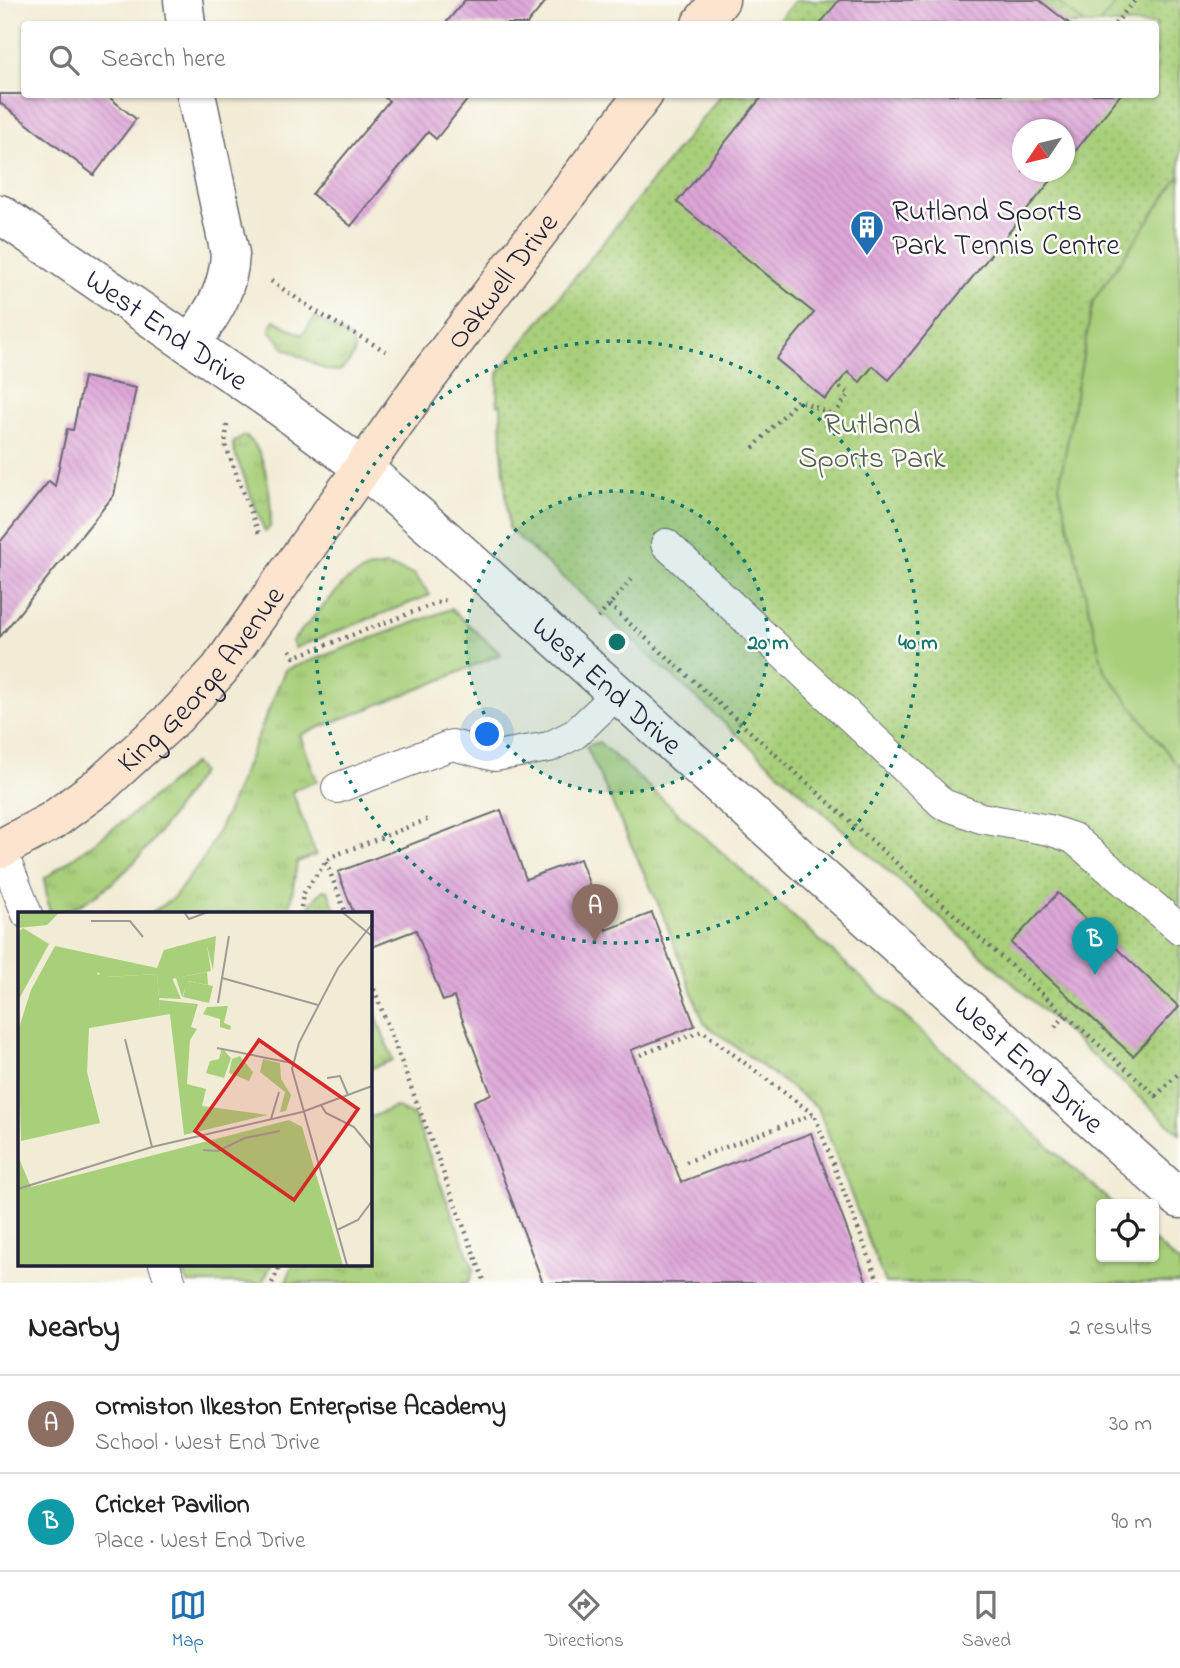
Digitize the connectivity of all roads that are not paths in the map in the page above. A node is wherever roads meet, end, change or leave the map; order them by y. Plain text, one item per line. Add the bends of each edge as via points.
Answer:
1 (183, 0) edge
2 (720, 0) edge
3 (186, 21) edge
4 (703, 21) edge
5 (197, 98) edge
6 (641, 98) edge
7 (0, 214) edge
8 (191, 344) junction
9 (363, 468) junction
10 (666, 544) dead end
11 (617, 694) junction
12 (337, 788) dead end
13 (1, 849) edge
14 (26, 912) edge
15 (1180, 929) edge
16 (1180, 1199) edge
17 (165, 1266) edge
18 (171, 1283) edge

1 - 3 street
2 - 4 main road
5 - 8 street via 230,254 224,290
6 - 9 main road, Oakwell Drive
7 - 8 street, West End Drive
8 - 9 street, West End Drive
9 - 11 street, West End Drive
9 - 13 main road, King George Avenue via 219,670 175,717 102,784 52,821
10 - 15 lane via 943,804 981,818 1073,838
11 - 12 lane via 575,734 549,747 495,756 452,745
11 - 16 street, West End Drive
13 - 14 lane
17 - 18 lane

